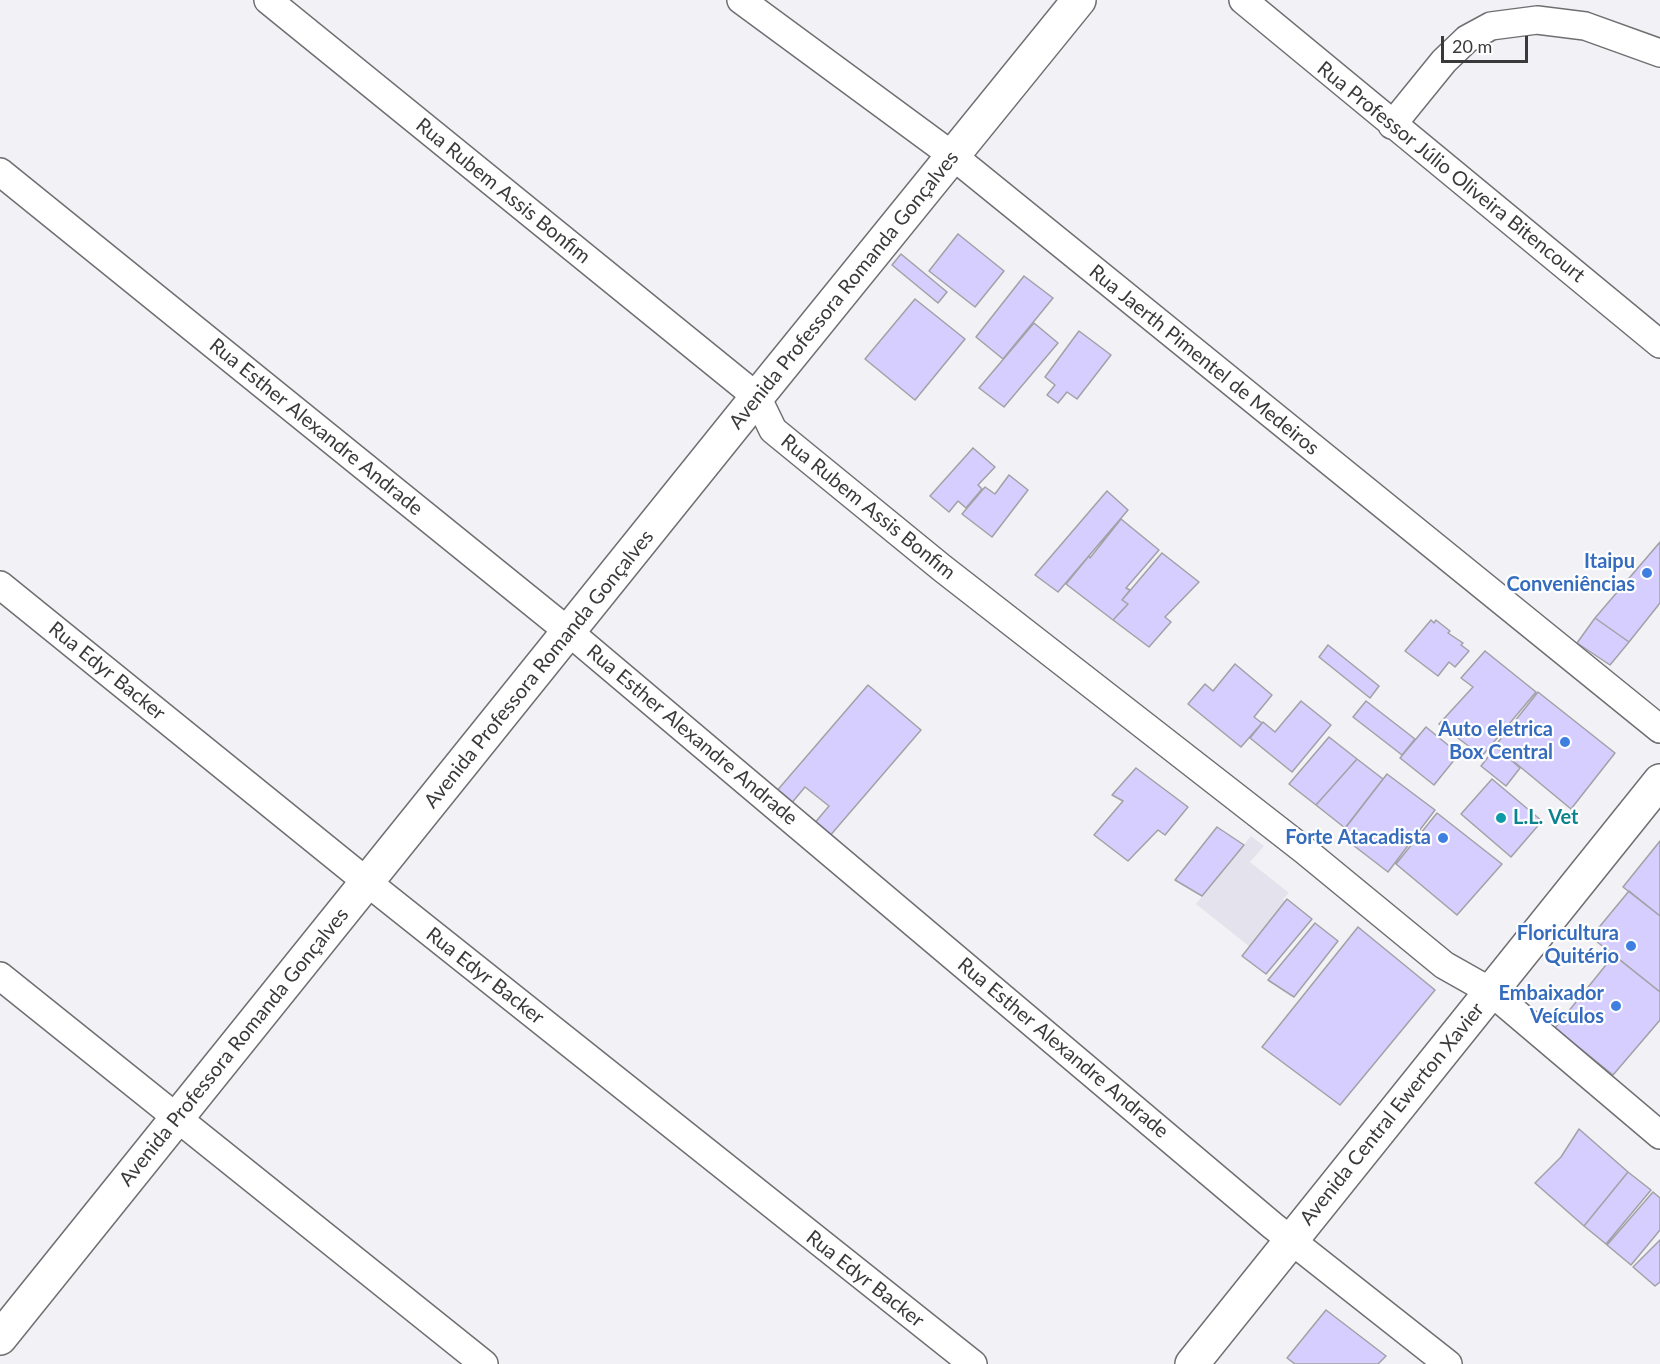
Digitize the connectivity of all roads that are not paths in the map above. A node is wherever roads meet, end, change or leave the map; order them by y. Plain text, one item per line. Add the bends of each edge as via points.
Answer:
1 (268, 0) edge
2 (741, 0) edge
3 (1079, 0) edge
4 (1243, 0) edge
5 (1660, 53) edge
6 (1392, 124) junction
7 (953, 156) junction
8 (0, 172) edge
9 (1660, 344) edge
10 (757, 396) junction
11 (0, 585) edge
12 (569, 632) junction
13 (1660, 729) edge
14 (1660, 781) edge
15 (367, 882) junction
16 (0, 976) edge
17 (1490, 991) junction
18 (177, 1119) junction
19 (1660, 1135) edge
20 (1292, 1239) junction
21 (0, 1338) edge
22 (484, 1364) edge
23 (973, 1364) edge
24 (1192, 1364) edge
25 (1448, 1364) edge

1 - 10 street, Rua Rubem Assis Bonfim
2 - 7 street, Rua Jaerth Pimentel de Medeiros
3 - 7 street, Avenida Professora Romanda Gonçalves
4 - 6 street, Rua Professor Júlio Oliveira Bitencourt
5 - 6 street via 1584,26 1537,20 1491,26 1467,39 1444,61
6 - 9 street, Rua Professor Júlio Oliveira Bitencourt
7 - 10 street, Avenida Professora Romanda Gonçalves
7 - 13 street, Rua Jaerth Pimentel de Medeiros
8 - 12 street, Rua Esther Alexandre Andrade
10 - 12 street, Avenida Professora Romanda Gonçalves
10 - 17 street, Rua Rubem Assis Bonfim via 774,430 942,568 1304,850 1444,965
11 - 15 street, Rua Edyr Backer
12 - 15 street, Avenida Professora Romanda Gonçalves
12 - 20 street, Rua Esther Alexandre Andrade
14 - 17 street, Avenida Central Ewerton Xavier
15 - 18 street, Avenida Professora Romanda Gonçalves
15 - 23 street, Rua Edyr Backer
16 - 18 street
17 - 19 street, Rua Rubem Assis Bonfim
17 - 20 street, Avenida Central Ewerton Xavier
18 - 21 street, Avenida Professora Romanda Gonçalves
18 - 22 street
20 - 24 street, Avenida Central Ewerton Xavier
20 - 25 street, Rua Esther Alexandre Andrade

